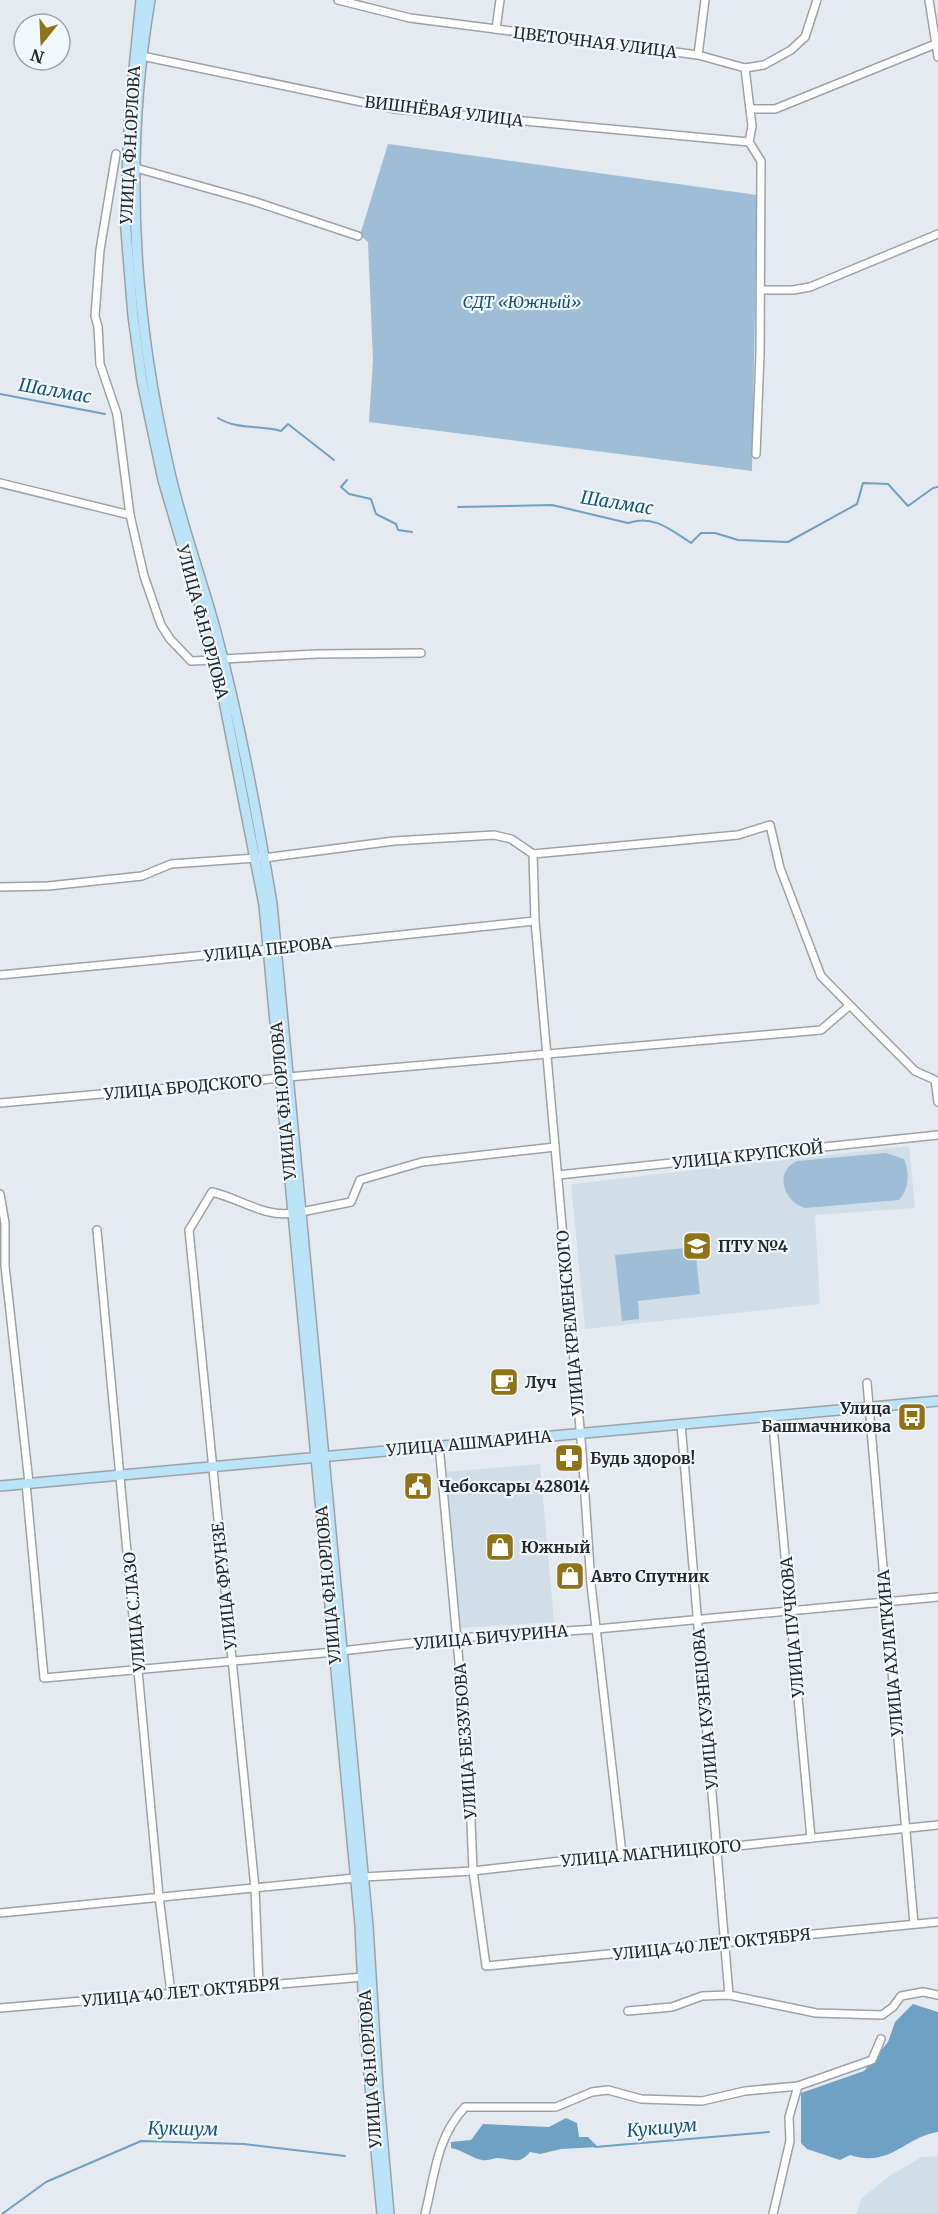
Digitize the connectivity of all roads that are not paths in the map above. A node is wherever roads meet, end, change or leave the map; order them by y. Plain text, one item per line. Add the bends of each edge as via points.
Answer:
1 (141, 0) edge
2 (150, 0) edge
3 (338, 0) edge
4 (500, 0) edge
5 (705, 0) edge
6 (817, 0) edge
7 (929, 0) edge
8 (496, 29) junction
9 (936, 44) edge
10 (698, 55) junction
11 (142, 56) junction
12 (938, 57) edge
13 (745, 68) junction
14 (751, 109) junction
15 (749, 142) junction
16 (116, 154) dead end
17 (132, 155) junction
18 (131, 168) junction
19 (938, 234) edge
20 (358, 236) dead end
21 (761, 290) junction
22 (756, 454) dead end
23 (0, 483) edge
24 (130, 515) junction
25 (421, 653) dead end
26 (220, 659) junction
27 (533, 855) junction
28 (261, 858) junction
29 (0, 887) edge
30 (535, 921) junction
31 (274, 948) junction
32 (0, 975) edge
33 (849, 1006) junction
34 (546, 1053) junction
35 (284, 1078) junction
36 (938, 1102) edge
37 (0, 1103) edge
38 (938, 1135) edge
39 (555, 1147) junction
40 (558, 1175) junction
41 (0, 1194) edge
42 (1, 1213) edge
43 (297, 1213) junction
44 (97, 1230) dead end
45 (867, 1383) dead end
46 (938, 1401) edge
47 (868, 1407) junction
48 (772, 1415) junction
49 (681, 1424) junction
50 (580, 1433) junction
51 (439, 1445) junction
52 (320, 1456) junction
53 (211, 1466) junction
54 (121, 1474) junction
55 (28, 1483) junction
56 (0, 1486) edge
57 (938, 1596) edge
58 (885, 1600) junction
59 (790, 1610) junction
60 (698, 1618) junction
61 (597, 1629) junction
62 (457, 1638) junction
63 (338, 1652) junction
64 (233, 1662) junction
65 (140, 1669) junction
66 (938, 1825) edge
67 (906, 1828) junction
68 (811, 1838) junction
69 (717, 1848) junction
70 (622, 1854) junction
71 (473, 1871) junction
72 (359, 1877) junction
73 (255, 1888) junction
74 (159, 1896) junction
75 (0, 1913) edge
76 (938, 1922) edge
77 (914, 1924) junction
78 (725, 1943) junction
79 (486, 1966) joint
80 (363, 1977) junction
81 (259, 1986) junction
82 (171, 1993) junction
83 (729, 1995) junction
84 (938, 1995) edge
85 (0, 2008) edge
86 (628, 2011) dead end
87 (881, 2039) dead end
88 (798, 2086) junction
89 (382, 2214) edge
90 (389, 2214) edge
91 (425, 2214) edge
92 (773, 2214) edge

1 - 17 street, УЛИЦА Ф.Н.ОРЛОВА
2 - 11 street, УЛИЦА Ф.Н.ОРЛОВА
3 - 8 street, ЦВЕТОЧНАЯ УЛИЦА via 410,18
4 - 8 street
5 - 10 street
6 - 13 street via 805,38 764,65
7 - 9 street
8 - 10 street, ЦВЕТОЧНАЯ УЛИЦА
9 - 12 street
9 - 14 street via 775,109
10 - 13 street, ЦВЕТОЧНАЯ УЛИЦА
11 - 15 street, ВИШНЁВАЯ УЛИЦА via 395,109
11 - 17 street, УЛИЦА Ф.Н.ОРЛОВА
13 - 14 street
14 - 15 street
15 - 21 street via 761,161
16 - 24 street via 100,250 95,316 103,378 117,414
17 - 18 street, УЛИЦА Ф.Н.ОРЛОВА
18 - 20 street via 253,201
18 - 26 street, УЛИЦА Ф.Н.ОРЛОВА via 136,264 151,375 168,464
19 - 21 street via 810,287
21 - 22 street
23 - 24 street
24 - 26 street via 144,576 161,625 191,661
25 - 26 street
26 - 28 street, УЛИЦА Ф.Н.ОРЛОВА
27 - 28 street via 511,839 494,835 394,841
27 - 30 street, УЛИЦА КРЕМЕНСКОГО
27 - 33 street via 738,835 770,825 780,868 817,968 825,983
28 - 29 street via 171,864 142,876
28 - 31 street, УЛИЦА Ф.Н.ОРЛОВА
30 - 31 street, УЛИЦА ПЕРОВА
30 - 34 street, УЛИЦА КРЕМЕНСКОГО
31 - 32 street, УЛИЦА ПЕРОВА
31 - 35 street, УЛИЦА Ф.Н.ОРЛОВА
33 - 34 street, УЛИЦА БРОДСКОГО via 821,1030
33 - 36 street via 915,1071 936,1080
34 - 35 street, УЛИЦА БРОДСКОГО
34 - 39 street, УЛИЦА КРЕМЕНСКОГО
35 - 37 street, УЛИЦА БРОДСКОГО
35 - 43 street, УЛИЦА Ф.Н.ОРЛОВА
38 - 40 street, УЛИЦА КРУПСКОЙ
39 - 40 street, УЛИЦА КРЕМЕНСКОГО
39 - 43 street via 422,1162 360,1180 351,1202
40 - 50 street, УЛИЦА КРЕМЕНСКОГО
41 - 42 street
42 - 55 street
43 - 52 street, УЛИЦА Ф.Н.ОРЛОВА
43 - 53 street, УЛИЦА ФРУНЗЕ via 273,1214 212,1192 189,1230
44 - 54 street, УЛИЦА С.ЛАЗО
45 - 47 street, УЛИЦА АХЛАТКИНА
46 - 47 street, УЛИЦА АШМАРИНА
47 - 48 street, УЛИЦА АШМАРИНА
47 - 58 street, УЛИЦА АХЛАТКИНА
48 - 49 street, УЛИЦА АШМАРИНА
48 - 59 street, УЛИЦА ПУЧКОВА
49 - 50 street, УЛИЦА АШМАРИНА
49 - 60 street, УЛИЦА КУЗНЕЦОВА
50 - 51 street, УЛИЦА АШМАРИНА
50 - 61 street, УЛИЦА КРЕМЕНСКОГО
51 - 52 street, УЛИЦА АШМАРИНА
51 - 62 street, УЛИЦА БЕЗЗУБОВА
52 - 53 street, УЛИЦА АШМАРИНА
52 - 63 street, УЛИЦА Ф.Н.ОРЛОВА
53 - 54 street, УЛИЦА АШМАРИНА
53 - 64 street, УЛИЦА ФРУНЗЕ
54 - 55 street, УЛИЦА АШМАРИНА
54 - 65 street, УЛИЦА С.ЛАЗО
55 - 56 street, УЛИЦА АШМАРИНА
55 - 65 street, УЛИЦА БИЧУРИНА via 44,1678
57 - 58 street, УЛИЦА БИЧУРИНА
58 - 59 street, УЛИЦА БИЧУРИНА
58 - 67 street, УЛИЦА АХЛАТКИНА
59 - 60 street, УЛИЦА БИЧУРИНА
59 - 68 street, УЛИЦА ПУЧКОВА
60 - 61 street, УЛИЦА БИЧУРИНА
60 - 69 street, УЛИЦА КУЗНЕЦОВА
61 - 62 street, УЛИЦА БИЧУРИНА
61 - 70 street, УЛИЦА КРЕМЕНСКОГО
62 - 63 street, УЛИЦА БИЧУРИНА
62 - 71 street, УЛИЦА БЕЗЗУБОВА
63 - 64 street, УЛИЦА БИЧУРИНА
63 - 72 street, УЛИЦА Ф.Н.ОРЛОВА
64 - 65 street, УЛИЦА БИЧУРИНА
64 - 73 street, УЛИЦА ФРУНЗЕ
65 - 74 street, УЛИЦА С.ЛАЗО
66 - 67 street, УЛИЦА МАГНИЦКОГО
67 - 68 street, УЛИЦА МАГНИЦКОГО
67 - 77 street, УЛИЦА АХЛАТКИНА
68 - 69 street, УЛИЦА МАГНИЦКОГО
69 - 70 street, УЛИЦА МАГНИЦКОГО
69 - 78 street, УЛИЦА КУЗНЕЦОВА
70 - 71 street, УЛИЦА МАГНИЦКОГО
71 - 72 street, УЛИЦА МАГНИЦКОГО
71 - 79 street, УЛИЦА БЕЗЗУБОВА
72 - 73 street, УЛИЦА МАГНИЦКОГО
72 - 80 street, УЛИЦА Ф.Н.ОРЛОВА
72 - 90 street, УЛИЦА Ф.Н.ОРЛОВА
73 - 74 street, УЛИЦА МАГНИЦКОГО
73 - 81 street, УЛИЦА ФРУНЗЕ
74 - 75 street, УЛИЦА МАГНИЦКОГО
74 - 82 street, УЛИЦА С.ЛАЗО
76 - 77 street, УЛИЦА 40 ЛЕТ ОКТЯБРЯ
77 - 78 street, УЛИЦА 40 ЛЕТ ОКТЯБРЯ
78 - 79 street, УЛИЦА 40 ЛЕТ ОКТЯБРЯ
78 - 83 street, УЛИЦА КУЗНЕЦОВА
80 - 81 street, УЛИЦА 40 ЛЕТ ОКТЯБРЯ
80 - 89 street, УЛИЦА Ф.Н.ОРЛОВА
81 - 82 street, УЛИЦА 40 ЛЕТ ОКТЯБРЯ
82 - 85 street, УЛИЦА 40 ЛЕТ ОКТЯБРЯ
83 - 84 street via 816,2013 882,2015 901,1996 922,1992
83 - 86 street via 702,1996 672,2007
87 - 88 street via 872,2060
88 - 91 street via 746,2091 702,2101 642,2099 608,2090 592,2092 556,2107 465,2107 452,2121 438,2150
88 - 92 street

